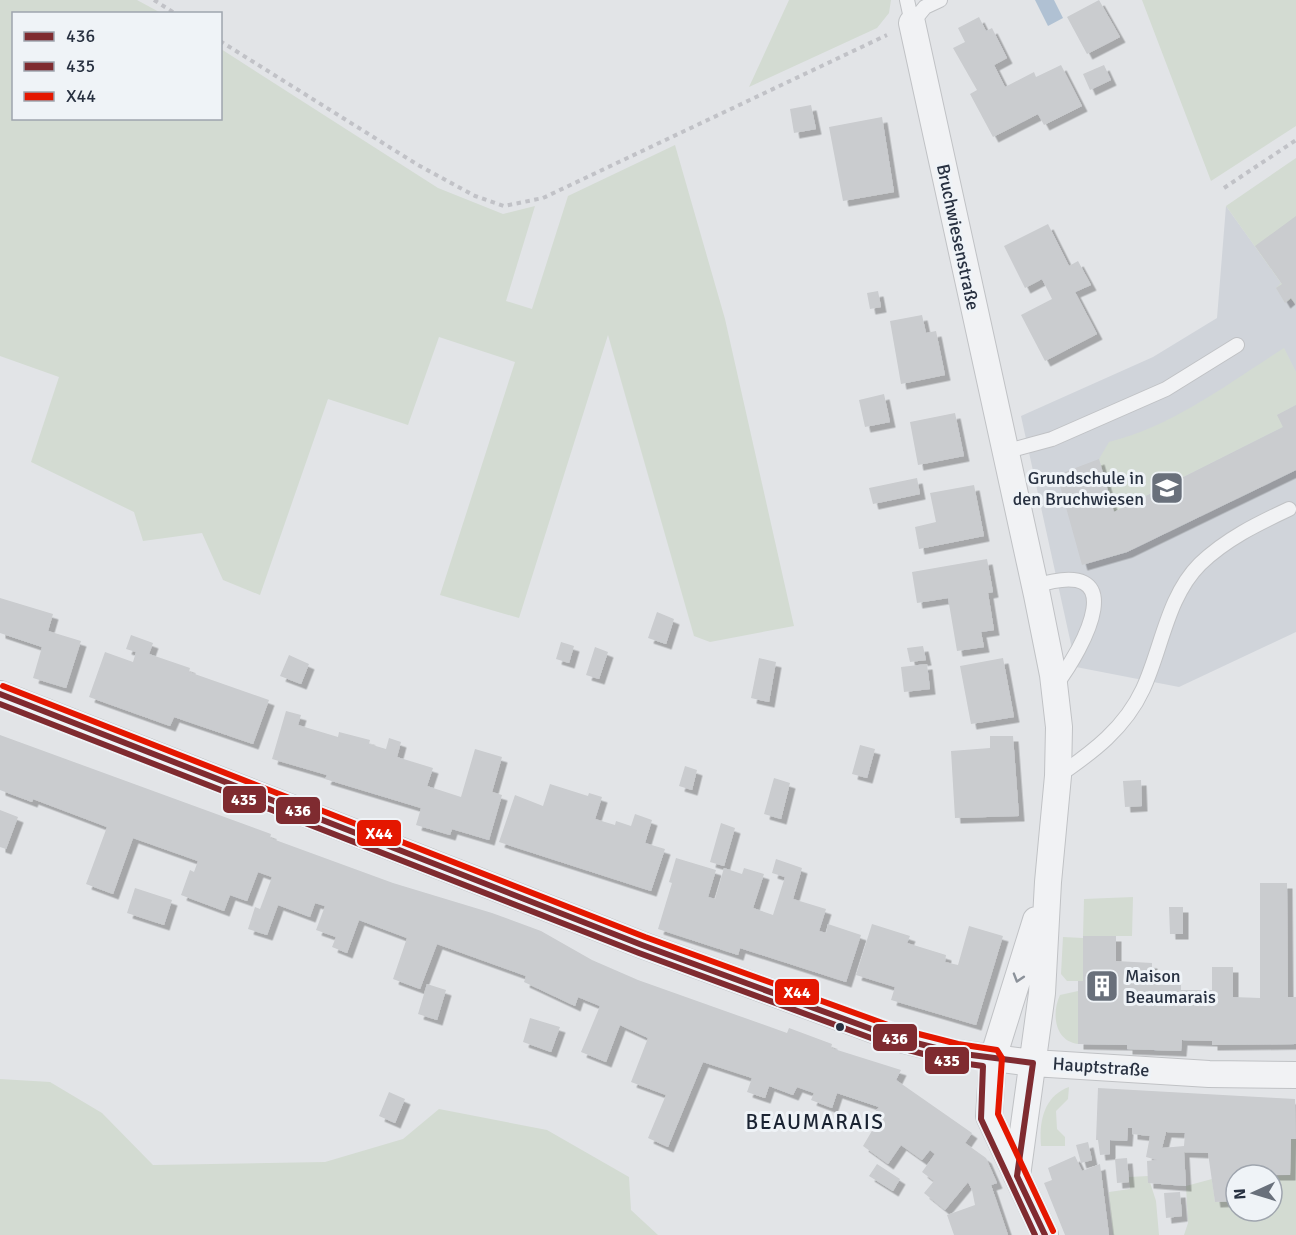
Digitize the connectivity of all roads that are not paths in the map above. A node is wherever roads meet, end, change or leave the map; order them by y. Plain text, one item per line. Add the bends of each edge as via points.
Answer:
1 (940, 0) edge
2 (910, 12) edge
3 (1237, 345) dead end
4 (1004, 452) junction
5 (1289, 509) dead end
6 (1035, 586) junction
7 (1054, 688) junction
8 (0, 694) edge
9 (1058, 776) junction
10 (1048, 882) junction
11 (993, 1058) junction
12 (1033, 1063) junction
13 (1296, 1075) edge
14 (1017, 1176) junction
15 (1045, 1235) edge

1 - 2 lane
2 - 4 street, Bruchwiesenstraße
3 - 4 lane via 1166,388 1052,439
4 - 6 street, Bruchwiesenstraße
5 - 9 lane via 1240,532 1199,565 1174,602 1143,689 1129,713 1101,746
6 - 7 street, Bruchwiesenstraße
6 - 7 lane via 1071,578 1087,584 1093,594 1091,626
7 - 9 street, Bruchwiesenstraße via 1059,727
8 - 11 street, Hauptstraße via 642,945 885,1034 956,1053
9 - 10 street, Bruchwiesenstraße
10 -> 11 street, Bruchwiesenstraße
10 - 12 street, Bruchwiesenstraße via 1042,993
11 - 12 street, Hauptstraße
11 - 14 street, Bruchwiesenstraße via 989,1116
12 - 13 street, Hauptstraße
12 - 14 street, Bruchwiesenstraße
14 - 15 street, Bruchwiesenstraße

